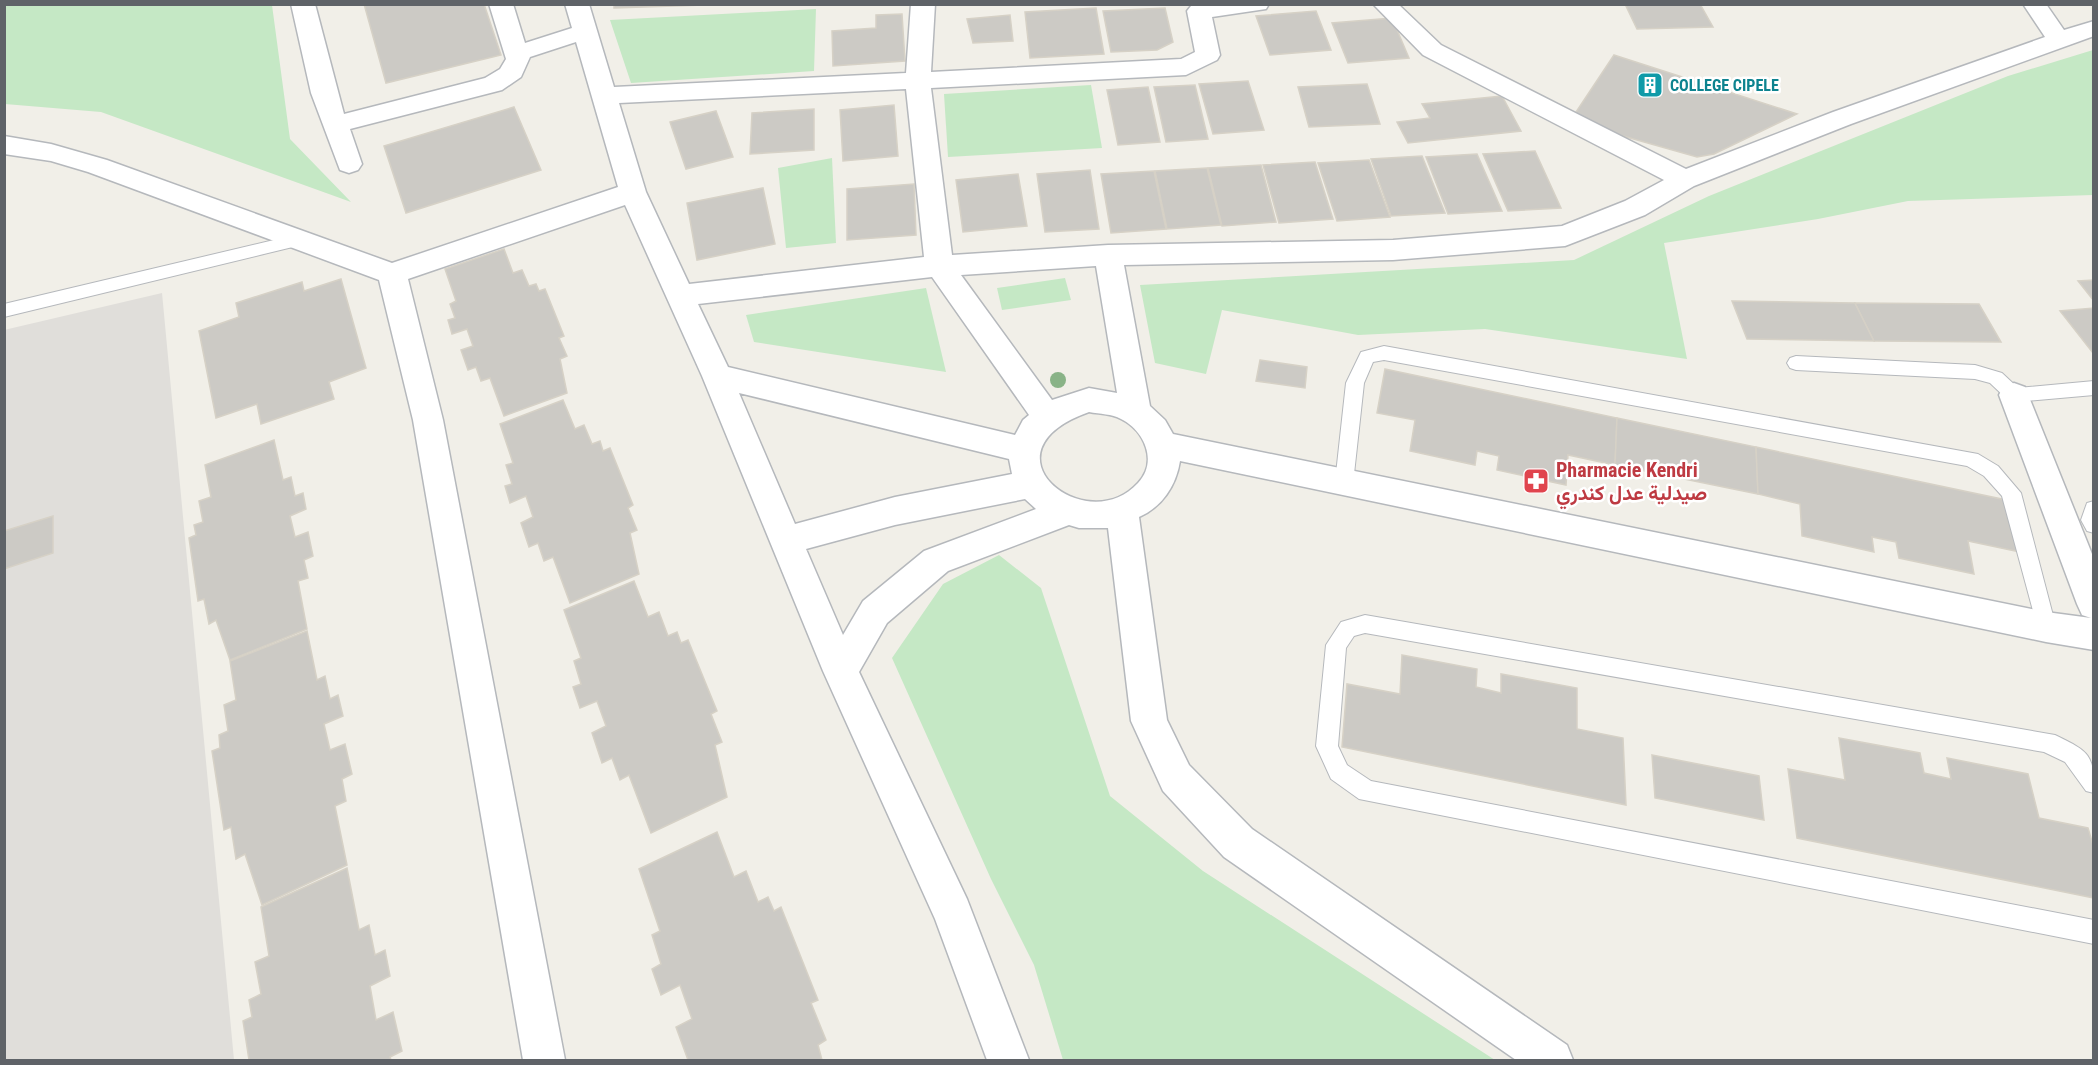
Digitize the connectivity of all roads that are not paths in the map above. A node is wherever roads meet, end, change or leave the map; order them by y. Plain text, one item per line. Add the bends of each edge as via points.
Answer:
1 (303, 4) edge
2 (501, 4) edge
3 (923, 4) edge
4 (1258, 4) edge
5 (1384, 4) edge
6 (2034, 4) edge
7 (1198, 8) edge
8 (581, 18) edge
9 (2094, 28) edge
10 (2058, 39) junction
11 (518, 53) junction
12 (918, 82) junction
13 (606, 96) junction
14 (334, 125) junction
15 (4, 145) edge
16 (349, 164) dead end
17 (1685, 180) junction
18 (633, 192) junction
19 (295, 242) junction
20 (1108, 255) junction
21 (939, 267) junction
22 (392, 274) junction
23 (682, 295) junction
24 (4, 311) edge
25 (1796, 363) dead end
26 (717, 376) junction
27 (2094, 388) edge
28 (2014, 396) junction
29 (1136, 413) junction
30 (1046, 415) junction
31 (1163, 445) junction
32 (1024, 450) junction
33 (1344, 483) junction
34 (1031, 484) junction
35 (2094, 509) edge
36 (1068, 511) junction
37 (1122, 511) junction
38 (2094, 525) edge
39 (787, 540) junction
40 (2094, 604) edge
41 (2046, 627) junction
42 (2094, 634) edge
43 (841, 670) junction
44 (2094, 783) edge
45 (2094, 932) edge
46 (544, 1060) edge
47 (1008, 1060) edge
48 (1552, 1060) edge

1 - 14 street
2 - 11 street
3 - 12 street
4 - 7 street
5 - 17 street via 1432,50
6 - 10 street
7 - 12 street via 1208,56 1186,67
8 - 11 street
8 - 13 street
9 - 10 street
10 - 17 street
11 - 14 street via 517,66 493,84
12 - 13 street
12 - 21 street
13 - 18 street
14 - 16 street
15 - 19 street via 33,147 95,165
17 - 20 street via 1635,208 1565,236 1393,250
18 - 22 street
18 - 23 street
19 - 22 street
19 - 24 lane
20 - 21 street
20 - 29 street
21 - 23 street
21 - 30 street
22 - 46 street via 428,420
23 - 26 street
25 - 28 lane via 1975,372 1996,378
26 - 32 street
26 - 39 street
27 - 28 lane
28 - 40 street
29 - 30 street via 1115,404 1089,400
29 - 31 street via 1153,427
30 - 32 street via 1031,431
31 - 33 street
31 - 37 street via 1165,464 1158,484 1144,500
32 - 34 street
33 - 41 street
33 - 41 lane via 1355,383 1367,357 1384,353 1971,459 1991,471 2012,493
34 - 36 street via 1046,500
34 - 39 street via 896,511
35 - 38 lane
36 - 37 street via 1098,515
36 - 43 street via 936,561 875,612
37 - 48 street via 1149,721 1176,778 1238,843
39 - 43 street
41 - 42 street
43 - 47 street via 952,913
44 - 45 lane via 2073,755 2047,742 1365,624 1348,628 1336,645 1327,746 1339,772 1367,791

